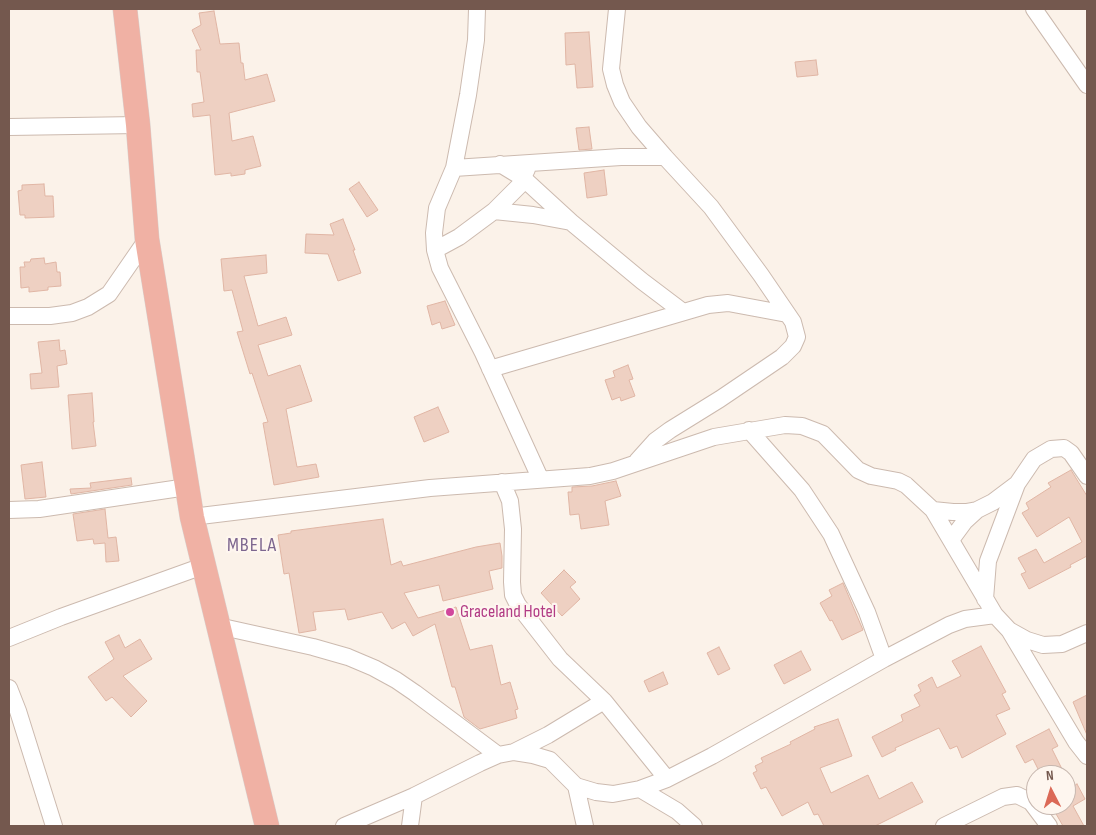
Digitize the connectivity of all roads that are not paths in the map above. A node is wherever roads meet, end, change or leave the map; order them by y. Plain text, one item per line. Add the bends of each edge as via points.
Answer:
1 (125, 9) edge
2 (477, 9) edge
3 (617, 9) edge
4 (1034, 9) edge
5 (1087, 85) edge
6 (138, 124) junction
7 (9, 127) edge
8 (665, 158) junction
9 (529, 162) junction
10 (500, 164) junction
11 (454, 168) junction
12 (523, 178) junction
13 (494, 212) junction
14 (571, 222) junction
15 (147, 239) junction
16 (435, 250) junction
17 (683, 312) junction
18 (787, 314) junction
19 (9, 316) edge
20 (490, 369) junction
21 (749, 430) junction
22 (635, 463) junction
23 (1087, 476) edge
24 (540, 478) junction
25 (502, 482) junction
26 (1017, 484) junction
27 (187, 487) junction
28 (9, 510) edge
29 (933, 510) junction
30 (977, 510) junction
31 (192, 518) junction
32 (951, 540) junction
33 (203, 566) junction
34 (984, 597) junction
35 (995, 615) junction
36 (964, 619) junction
37 (218, 626) junction
38 (1009, 630) junction
39 (1087, 633) edge
40 (9, 638) edge
41 (884, 659) junction
42 (9, 688) edge
43 (604, 701) junction
44 (14, 712) edge
45 (506, 754) junction
46 (1087, 756) edge
47 (667, 779) junction
48 (576, 786) junction
49 (640, 789) junction
50 (414, 796) junction
51 (54, 826) edge
52 (267, 826) edge
53 (344, 826) edge
54 (410, 826) edge
55 (585, 826) edge
56 (694, 826) edge
57 (944, 826) edge
58 (1048, 826) edge

1 - 6 highway
2 - 11 street via 476,40
3 - 8 street via 611,69 615,85 622,102
4 - 5 street
6 - 7 street
6 - 15 highway
8 - 9 street
8 - 18 street via 711,207
9 - 10 street
9 - 12 street
10 - 11 street
10 - 12 street
11 - 16 street via 438,208
12 - 13 street
12 - 14 street
13 - 14 street
13 - 16 street
14 - 17 street
15 - 19 street via 109,294 88,307 50,316
15 - 27 highway
16 - 20 street via 440,268
17 - 18 street via 728,303
17 - 20 street
18 - 22 street via 797,337 793,346 720,399 670,430
20 - 24 street
21 - 22 street via 714,437
21 - 29 street via 785,425 814,430 830,440 858,470 906,485
21 - 41 street via 802,490 831,534 867,612
22 - 24 street via 590,476
23 - 26 street via 1071,453 1058,448 1034,459
24 - 25 street
25 - 31 street
25 - 43 street via 510,501 512,582 518,606 560,659
26 - 30 street
26 - 34 street via 988,561
27 - 28 street via 39,509
27 - 31 highway
29 - 30 street
29 - 32 street
30 - 32 street
31 - 33 highway
32 - 34 street
33 - 37 highway
33 - 40 street via 61,616
34 - 35 street
34 - 36 street
35 - 36 street
35 - 38 street
36 - 41 street
37 - 45 street via 313,647 374,668
37 - 52 highway
38 - 39 street via 1043,645 1062,644
38 - 46 street
41 - 47 street
42 - 44 street
43 - 45 street via 548,736
43 - 47 street
44 - 51 street
45 - 48 street via 533,755 550,760
45 - 50 street
47 - 49 street
48 - 49 street via 613,794
48 - 55 street
49 - 56 street via 677,811
50 - 53 street
50 - 54 street
57 - 58 street via 1003,797 1017,795 1031,802

